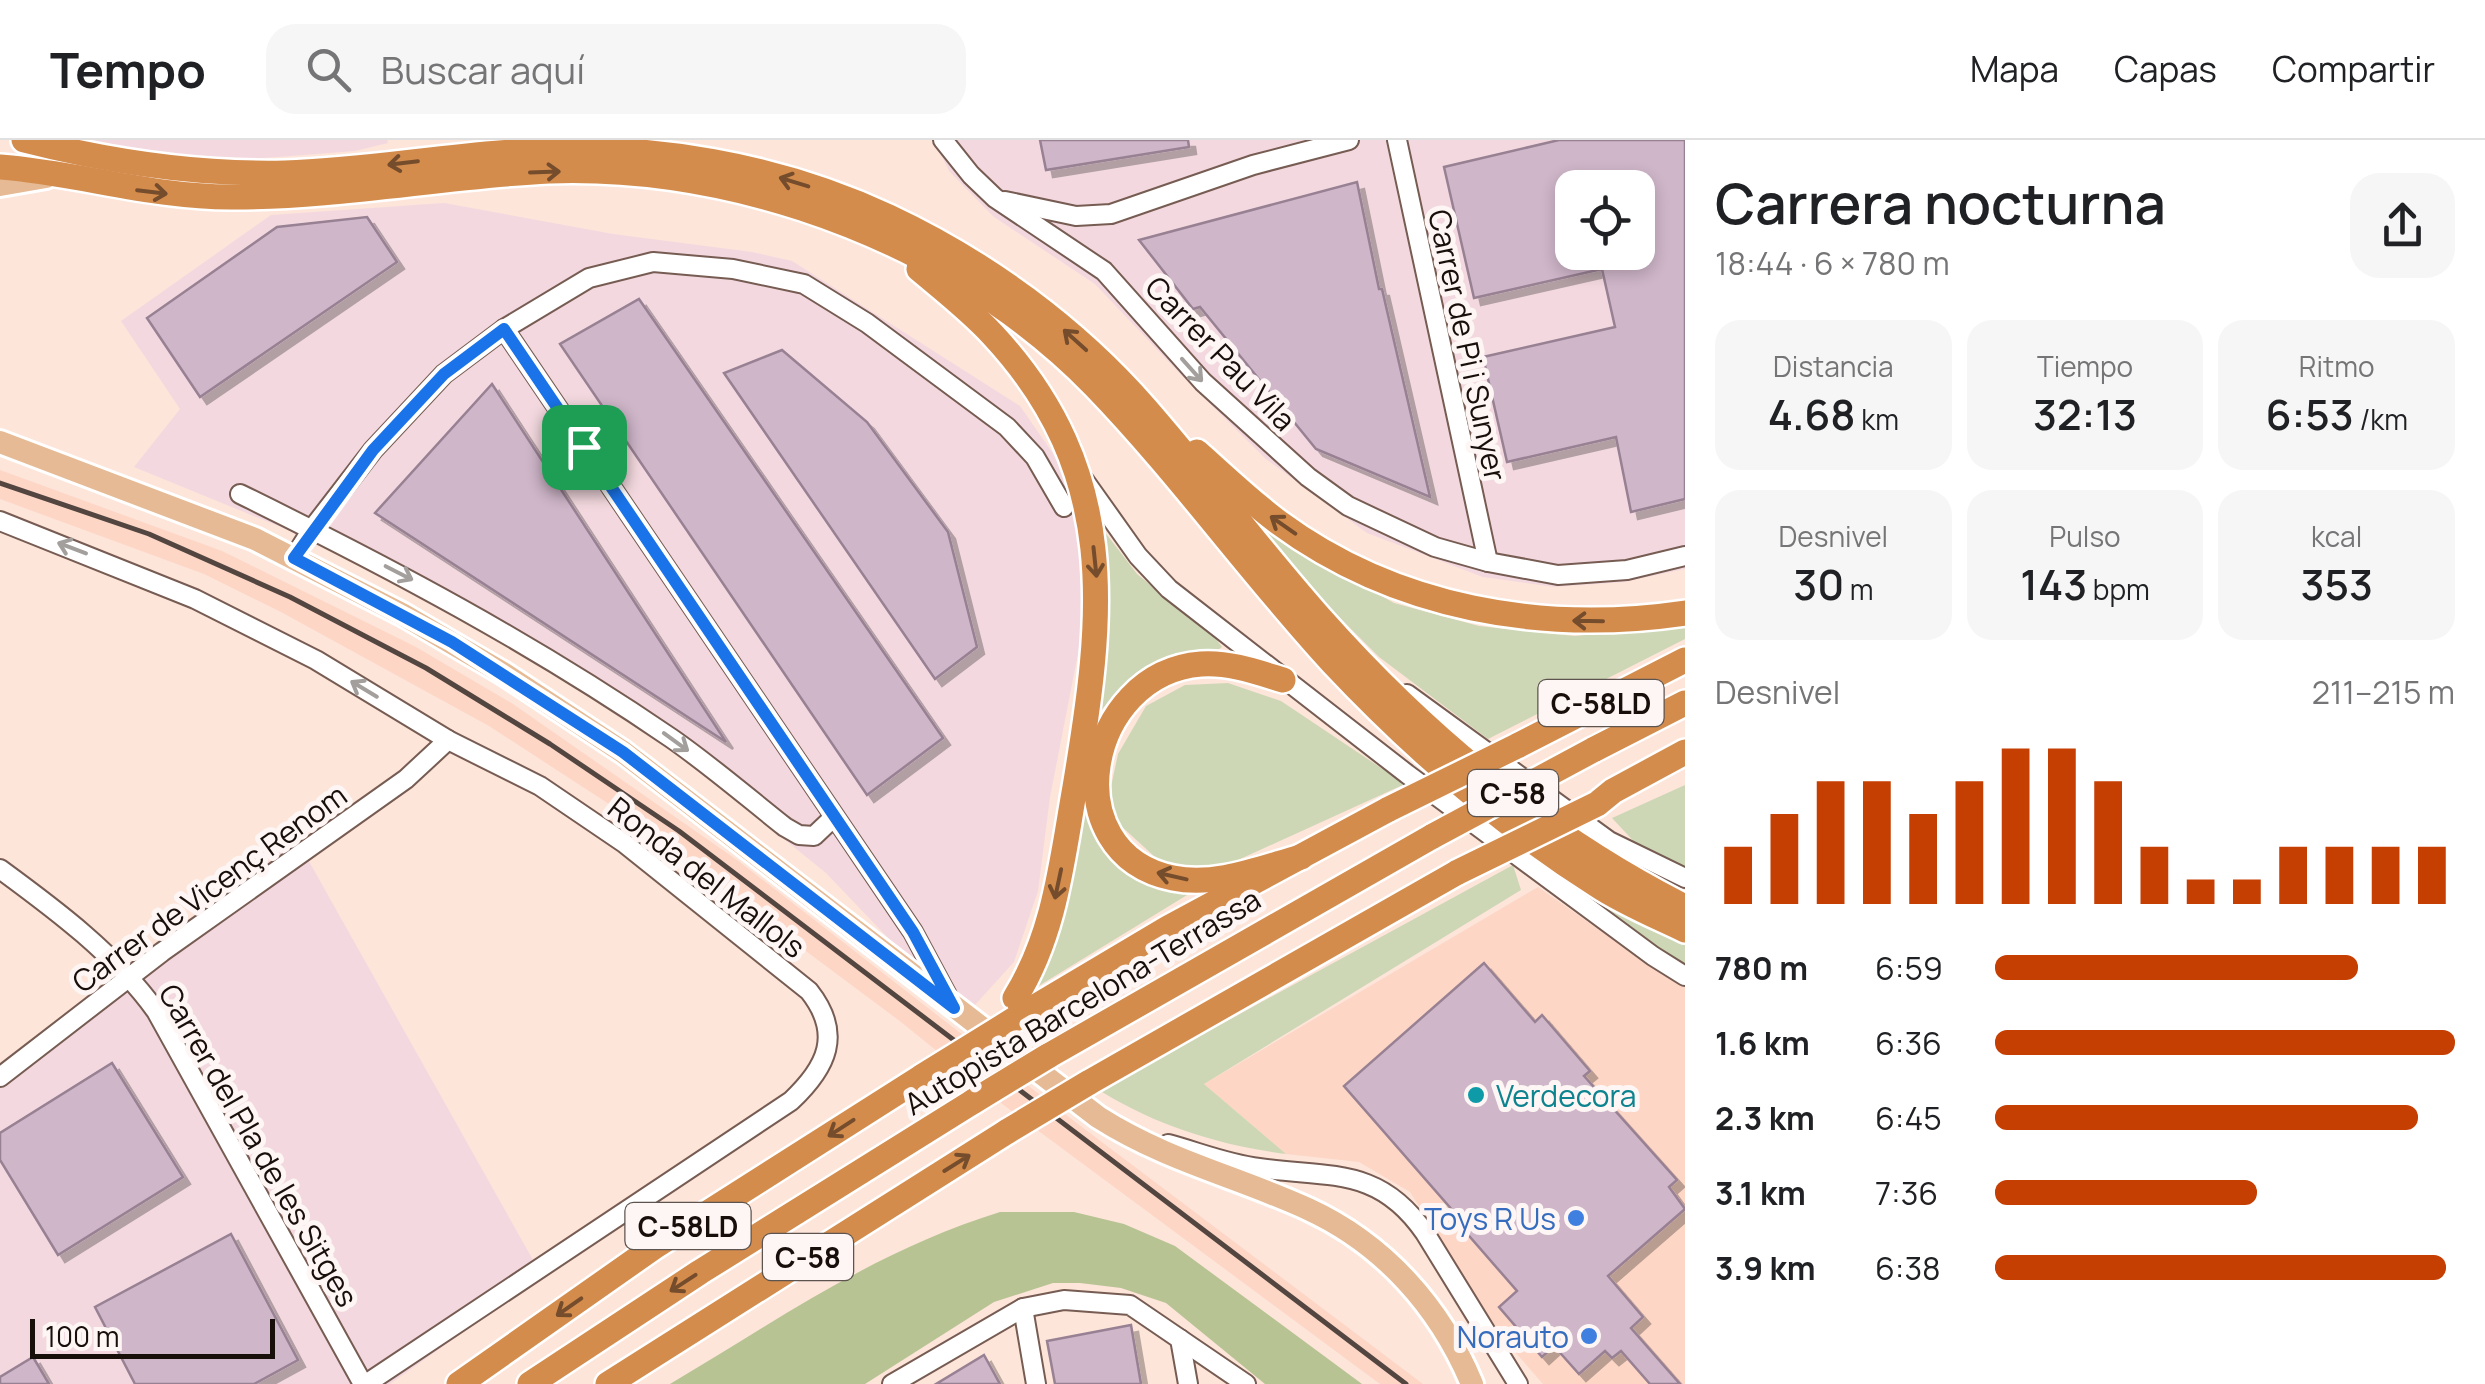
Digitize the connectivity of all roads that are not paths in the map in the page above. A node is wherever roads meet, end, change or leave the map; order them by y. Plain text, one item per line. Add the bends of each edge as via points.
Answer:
1 (24, 140) edge
2 (943, 140) edge
3 (1349, 140) edge
4 (1396, 140) edge
5 (54, 145) edge
6 (0, 167) edge
7 (56, 175) junction
8 (0, 185) edge
9 (995, 198) junction
10 (885, 240) junction
11 (504, 329) junction
12 (1145, 408) junction
13 (0, 442) edge
14 (1076, 467) junction
15 (240, 494) dead end
16 (1064, 507) dead end
17 (0, 521) edge
18 (312, 529) junction
19 (1685, 556) edge
20 (294, 558) junction
21 (1488, 562) junction
22 (1685, 614) edge
23 (1355, 656) junction
24 (1685, 660) edge
25 (1283, 680) junction
26 (1685, 703) edge
27 (448, 740) junction
28 (1685, 752) edge
29 (1685, 772) edge
30 (1612, 797) junction
31 (834, 817) junction
32 (1300, 856) junction
33 (0, 869) edge
34 (1685, 878) edge
35 (1685, 907) edge
36 (1685, 930) edge
37 (1685, 976) edge
38 (128, 979) junction
39 (954, 1008) junction
40 (1015, 1008) junction
41 (0, 1077) edge
42 (1118, 1129) junction
43 (1023, 1308) junction
44 (1180, 1340) junction
45 (364, 1384) edge
46 (459, 1384) edge
47 (530, 1384) edge
48 (608, 1384) edge
49 (892, 1384) edge
50 (1036, 1384) edge
51 (1188, 1384) edge
52 (1246, 1384) edge
53 (1472, 1384) edge
54 (1518, 1384) edge

1 - 5 highway
2 - 9 street, Carrer Pau Vila
3 - 9 street via 1111,214 1057,213
4 - 21 street, Carrer de Pi i Sunyer
12 -> 5 highway via 1050,317 958,254 855,202 756,172 653,154 554,150 250,173 157,167
6 - 7 highway
7 - 8 main road
7 -> 10 highway via 230,198 525,173 646,175 759,196
9 -> 21 street, Carrer Pau Vila via 1104,270 1203,382 1327,493 1372,520
10 - 14 highway via 1004,348 1054,418
10 - 36 highway via 1005,309 1094,386 1334,664 1436,762 1600,888
11 - 16 street via 588,278 653,262 804,284 1008,427
11 - 18 street via 444,374
11 - 31 street
22 -> 12 highway via 1609,622 1527,618 1396,586 1282,525
12 - 23 highway
13 - 20 main road
14 - 25 street via 1169,590
14 -> 40 highway via 1096,567 1092,680 1049,926
15 - 18 street
27 -> 17 street, Ronda del Mallols via 316,660 195,598
18 - 20 street
18 -> 31 street via 428,588 589,684 799,835 814,836
19 - 21 street, Carrer Pau Vila via 1593,574
20 - 39 main road via 470,652 623,752
23 - 34 street via 1609,842
23 - 35 highway via 1448,747 1517,802 1614,869
24 - 32 highway, C-58LD, bridge
32 -> 25 highway via 1217,878 1158,874 1113,838 1098,805 1104,740 1118,710 1140,688 1197,664
25 - 37 street
26 -> 47 highway, Autopista Barcelona-Terrassa / C-58, bridge via 1433,836 1048,1056
27 - 38 street, Carrer de Vicenç Renom via 406,779
27 - 45 street, Ronda del Mallols via 540,786 624,843 809,991 823,1009 828,1033 823,1063 792,1101
28 - 30 highway, C-58
29 - 30 highway
48 -> 30 highway, C-58, bridge via 1088,1083 1458,872
31 - 39 street via 913,932
32 - 40 highway, C-58LD
33 - 38 street, Carrer del Pla de les Sitges via 66,917
38 - 41 street, Carrer de Vicenç Renom
38 - 45 street, Carrer del Pla de les Sitges via 156,1011
39 - 42 main road
40 -> 46 highway, C-58LD, bridge via 985,1037 654,1248
42 - 53 main road via 1307,1208 1374,1248 1430,1308
42 - 54 street via 1232,1164 1354,1177 1378,1188 1414,1217
43 - 44 street via 1064,1300 1130,1305
43 - 49 street
43 - 50 street
44 - 51 street
44 - 52 street

